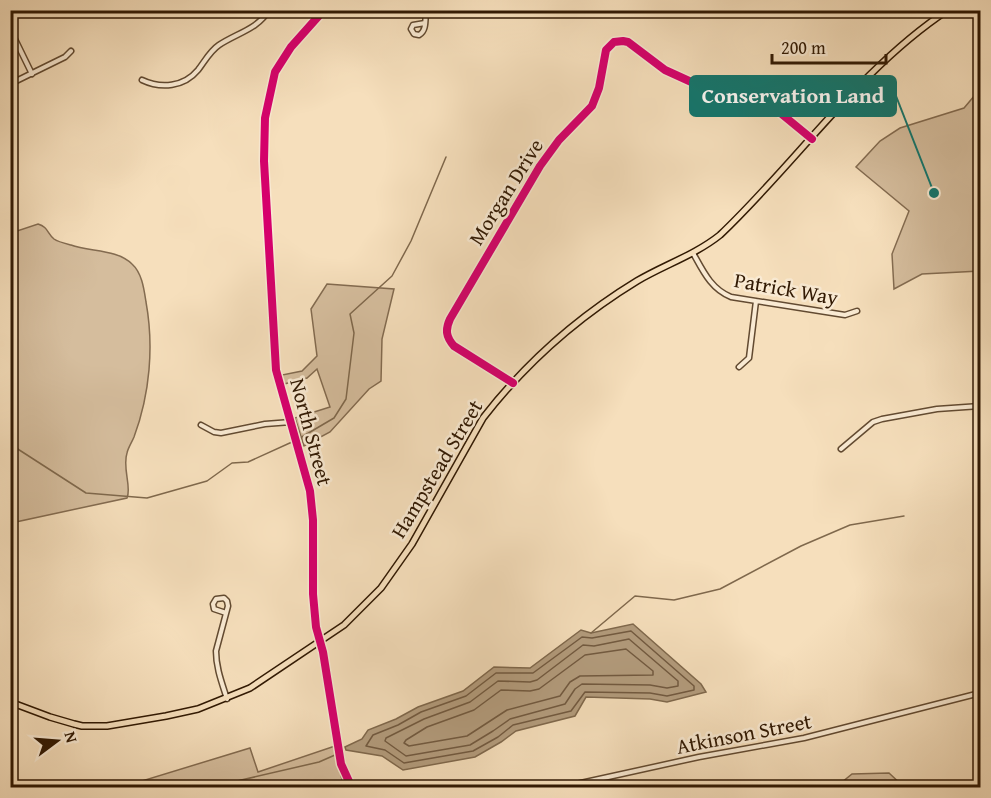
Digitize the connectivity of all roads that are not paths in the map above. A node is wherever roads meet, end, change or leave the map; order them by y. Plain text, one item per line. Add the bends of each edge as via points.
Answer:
1 (269, 10) edge
2 (324, 10) edge
3 (426, 10) edge
4 (948, 10) edge
5 (424, 23) dead end
6 (10, 28) edge
7 (71, 51) dead end
8 (32, 74) junction
9 (142, 80) dead end
10 (10, 84) edge
11 (812, 139) junction
12 (693, 253) junction
13 (756, 301) junction
14 (857, 311) dead end
15 (739, 367) dead end
16 (513, 383) junction
17 (981, 406) edge
18 (291, 422) junction
19 (201, 425) dead end
20 (841, 449) dead end
21 (226, 614) junction
22 (320, 641) junction
23 (981, 693) edge
24 (227, 699) junction
25 (10, 702) edge
26 (348, 782) junction
27 (338, 788) edge
28 (352, 788) edge
29 (558, 788) edge

1 - 9 street via 260,23 219,45 184,81 166,86
2 - 18 street, North Street via 281,60 272,80 264,118 275,358 279,387
3 - 5 street
4 - 11 main road, Hampstead Street via 893,54
6 - 8 street
7 - 8 street
8 - 10 street
11 - 12 main road, Hampstead Street via 729,226
11 - 16 street, Morgan Drive via 767,102 734,101 665,70 628,42 609,45 592,106 540,166 446,328 454,346
12 - 13 street, Patrick Way via 708,280 723,294
12 - 16 main road, Hampstead Street via 595,308
13 - 14 street, Patrick Way via 845,315
13 - 15 street via 749,358
16 - 22 main road, Hampstead Street via 483,418 412,544 381,588 348,622
17 - 20 street via 882,419
18 - 19 street via 221,433
18 - 22 street, North Street via 311,501 313,594
21 - 21 street via 214,609 216,599 226,600
21 - 24 street via 216,656
22 - 24 main road, Hampstead Street
22 - 26 street, North Street via 341,764
23 - 29 street, Atkinson Street via 804,738
24 - 25 main road, Hampstead Street via 166,716 95,726 66,722
26 - 27 street
26 - 28 street, North Street

